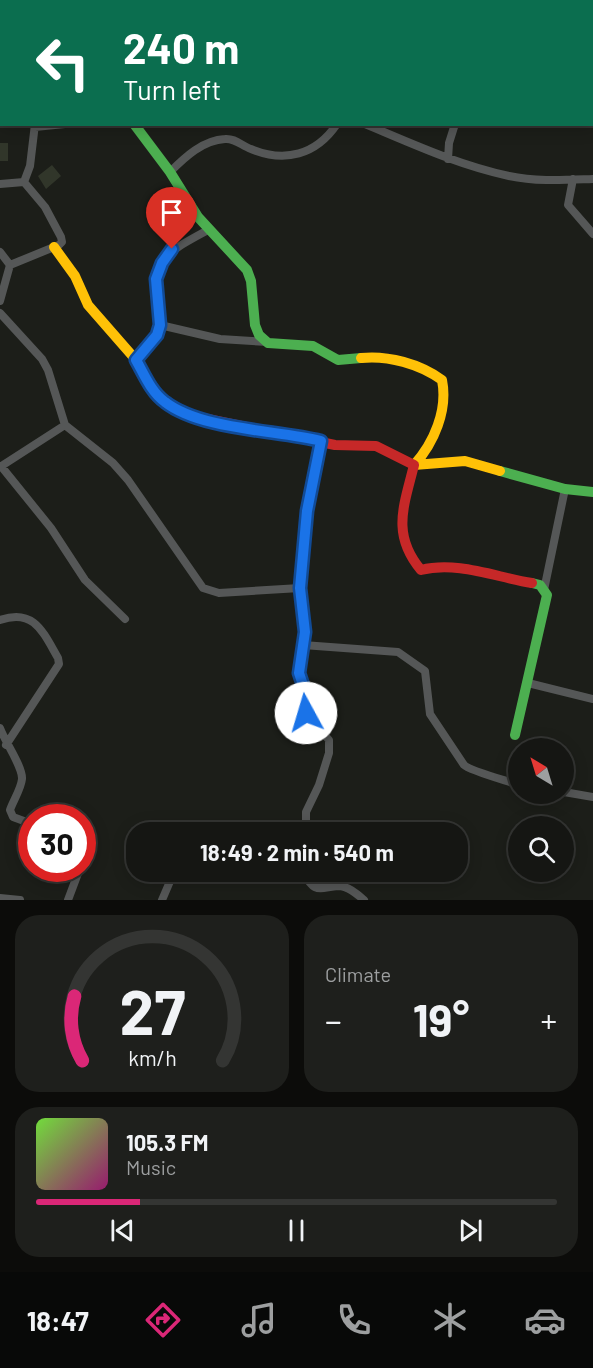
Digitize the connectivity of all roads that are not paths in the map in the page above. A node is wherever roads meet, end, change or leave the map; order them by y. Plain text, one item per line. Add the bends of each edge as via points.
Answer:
1 (35, 126) edge
2 (136, 126) edge
3 (335, 126) edge
4 (370, 126) edge
5 (454, 126) edge
6 (448, 159) junction
7 (170, 172) junction
8 (573, 179) junction
9 (593, 179) edge
10 (24, 182) junction
11 (0, 184) edge
12 (208, 230) junction
13 (593, 234) edge
14 (54, 247) junction
15 (0, 252) edge
16 (10, 266) junction
17 (0, 301) edge
18 (0, 313) edge
19 (160, 325) junction
20 (268, 343) junction
21 (136, 360) junction
22 (65, 425) junction
23 (321, 441) junction
24 (414, 465) junction
25 (0, 466) edge
26 (565, 489) junction
27 (593, 492) edge
28 (300, 588) junction
29 (544, 590) junction
30 (125, 619) dead end
31 (0, 620) edge
32 (303, 645) junction
33 (528, 683) junction
34 (593, 699) edge
35 (0, 728) edge
36 (515, 735) dead end
37 (6, 745) junction
38 (508, 781) edge
39 (574, 794) edge
40 (593, 798) edge
41 (18, 820) edge
42 (306, 822) edge
43 (75, 882) edge
44 (170, 882) edge
45 (310, 882) edge
46 (0, 898) edge
47 (20, 900) edge
48 (68, 900) edge
49 (162, 900) edge
50 (364, 900) edge

1 - 10 street
2 - 7 street
3 - 7 street via 303,154 252,150 225,139 194,150
4 - 6 street
5 - 6 street
6 - 8 street via 511,176
7 - 12 street
8 - 9 street
8 - 13 street via 568,205
10 - 11 street
10 - 14 street via 57,225 62,242
12 - 19 street via 172,249 162,263 156,279
12 - 20 street via 247,270 255,325
14 - 16 street
14 - 21 street via 75,276 88,305
15 - 16 street
16 - 17 street
18 - 22 street via 42,359
19 - 20 street via 220,339
19 - 21 street via 157,335
20 - 24 street via 313,346 338,360 378,356 428,369 439,377 444,391 434,432
21 - 23 street via 156,394 184,414
22 - 25 street
22 - 28 street via 128,480 203,588 219,593
23 - 24 street via 376,446
23 - 28 street via 307,511
24 - 26 street via 465,461
24 - 29 street via 400,536 407,556 421,570 463,567 540,585
25 - 30 street via 51,528 86,580
26 - 27 street
26 - 29 street
28 - 32 street
29 - 33 street via 547,596
31 - 37 street via 25,616 38,626 59,663
32 - 38 street via 398,652 425,671 430,714 464,765
32 - 42 street via 299,673 306,713 329,741
33 - 34 street
33 - 36 street
35 - 37 street
37 - 41 street via 21,768 22,781 10,810
39 - 40 street
43 - 48 street
44 - 49 street
45 - 50 street via 318,889 342,887
46 - 47 street

